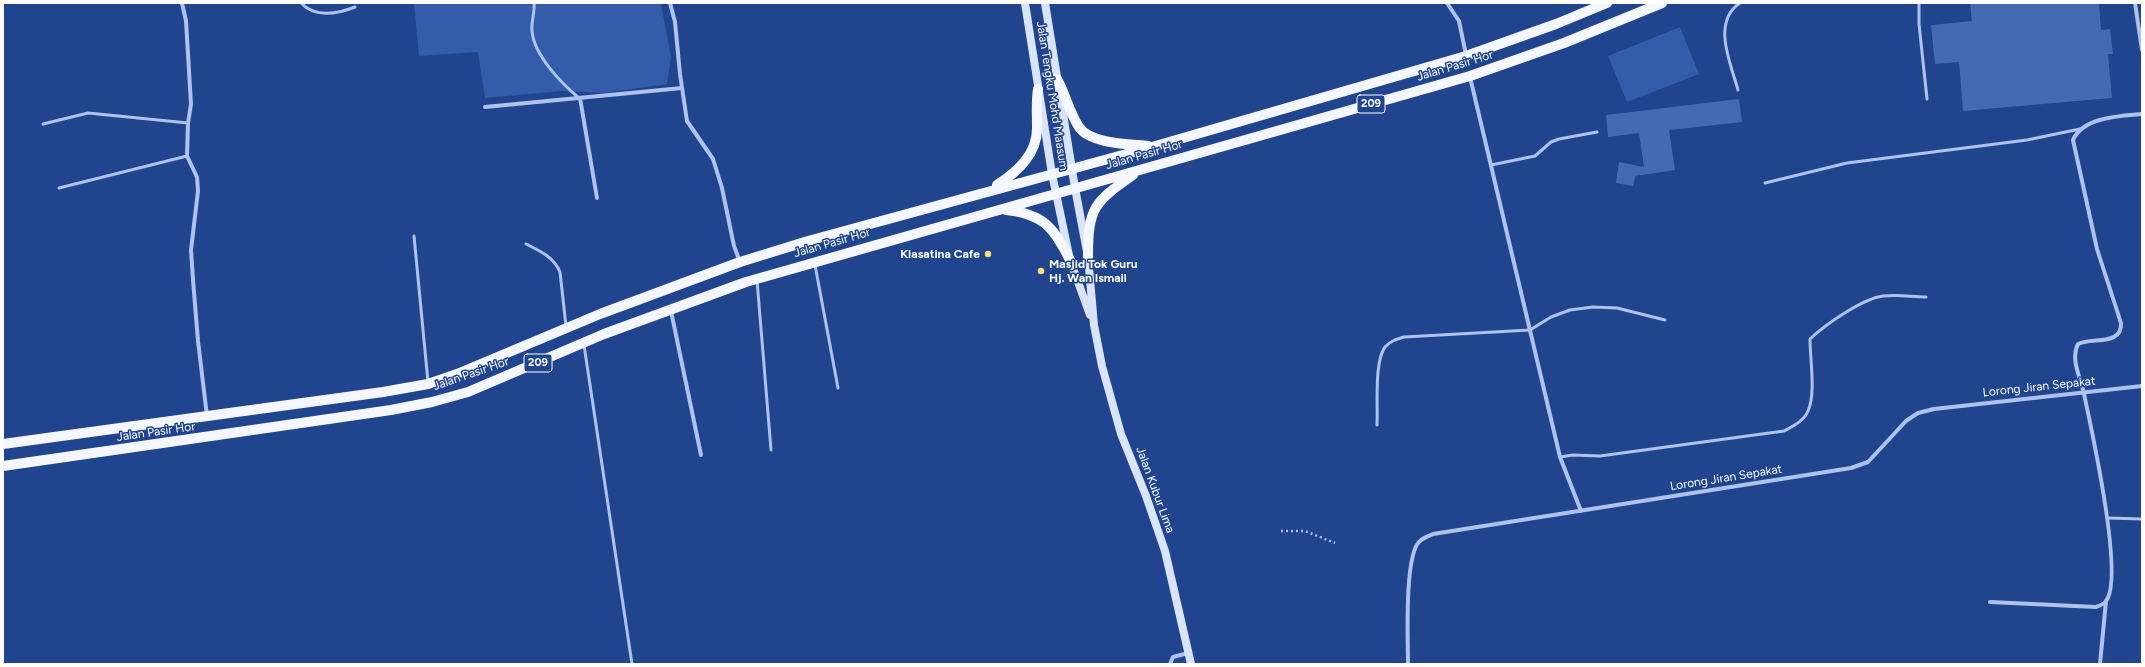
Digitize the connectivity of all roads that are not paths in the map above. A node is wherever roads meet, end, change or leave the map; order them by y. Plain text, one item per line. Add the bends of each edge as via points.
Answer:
1 (182, 3) edge
2 (300, 3) edge
3 (534, 3) edge
4 (670, 3) edge
5 (1025, 3) edge
6 (1045, 3) edge
7 (1447, 3) edge
8 (1607, 3) edge
9 (1662, 3) edge
10 (1740, 3) edge
11 (1919, 3) edge
12 (2135, 3) edge
13 (355, 7) dead end
14 (2142, 50) edge
15 (1466, 56) junction
16 (1470, 76) junction
17 (1057, 80) junction
18 (682, 88) junction
19 (1038, 89) junction
20 (1738, 90) dead end
21 (580, 98) junction
22 (1927, 99) dead end
23 (485, 107) dead end
24 (2142, 113) edge
25 (188, 123) junction
26 (43, 124) dead end
27 (2080, 129) junction
28 (1597, 132) dead end
29 (1152, 146) junction
30 (186, 156) junction
31 (1491, 165) junction
32 (1072, 169) junction
33 (1142, 170) junction
34 (1052, 174) junction
35 (1765, 183) dead end
36 (60, 188) dead end
37 (1075, 188) junction
38 (990, 190) junction
39 (1056, 194) junction
40 (597, 198) dead end
41 (1001, 209) junction
42 (414, 236) dead end
43 (526, 244) dead end
44 (1088, 257) junction
45 (1070, 260) junction
46 (814, 261) junction
47 (740, 262) junction
48 (756, 278) junction
49 (1926, 297) dead end
50 (671, 309) junction
51 (1665, 320) dead end
52 (1094, 325) junction
53 (567, 328) junction
54 (1530, 330) junction
55 (584, 343) junction
56 (428, 384) junction
57 (2142, 386) edge
58 (838, 388) dead end
59 (2084, 392) junction
60 (207, 416) junction
61 (1377, 425) dead end
62 (3, 444) edge
63 (771, 450) dead end
64 (701, 455) dead end
65 (1560, 458) junction
66 (3, 466) edge
67 (1581, 511) junction
68 (2108, 518) junction
69 (2142, 519) edge
70 (2106, 601) junction
71 (1990, 602) dead end
72 (1188, 653) junction
73 (632, 664) edge
74 (1170, 664) edge
75 (1191, 664) edge
76 (1408, 664) edge
77 (2100, 664) edge

1 - 25 street via 186,21 191,104
2 - 13 lane via 320,13
3 - 21 lane via 532,33 543,60 570,91
4 - 18 street via 675,22
5 - 19 main road, Jalan Tengku Mohd Maasum
6 - 17 main road, Jalan Tengku Mohd Maasum
7 - 15 street via 1459,21
8 - 15 main road, Jalan Pasir Hor / 209
9 - 16 main road, Jalan Pasir Hor / 209 via 1564,43
10 - 20 lane via 1728,15 1724,34
11 - 22 lane
12 - 14 street
15 - 29 main road, Jalan Pasir Hor / 209
16 - 31 street
16 - 33 main road, Jalan Pasir Hor / 209
17 - 29 main road via 1080,129 1104,141
17 - 32 main road, Jalan Tengku Mohd Maasum
18 - 21 street
18 - 47 street via 687,121 713,159
19 - 34 main road, Jalan Tengku Mohd Maasum
19 - 38 main road via 1038,128 1030,155 1011,176
21 - 23 street
21 - 40 street
24 - 27 street via 2089,124
25 - 26 lane via 88,113
25 - 30 street
27 - 35 lane via 2027,140 1847,163
27 - 59 street via 2074,140 2074,149 2097,250 2121,323 2121,330 2112,338 2078,344 2074,357
28 - 31 lane via 1551,142 1535,156
29 - 32 main road, Jalan Pasir Hor / 209
30 - 36 lane
30 - 60 street via 197,177 198,191 191,250
31 - 54 street
32 - 34 main road, Jalan Pasir Hor / 209
32 - 37 main road, Jalan Tengku Mohd Maasum
33 - 37 main road, Jalan Pasir Hor / 209
33 - 44 main road via 1106,194 1097,204 1090,217
34 - 38 main road, Jalan Pasir Hor / 209
34 - 39 main road, Jalan Tengku Mohd Maasum
37 - 39 main road, Jalan Pasir Hor / 209
37 - 44 main road, Jalan Kubur Lima
38 - 47 main road, Jalan Pasir Hor / 209
39 - 41 main road, Jalan Pasir Hor / 209
39 - 45 main road, Jalan Kubur Lima
41 - 45 main road via 1032,214 1044,221 1053,230
41 - 46 main road, Jalan Pasir Hor / 209
42 - 56 lane
43 - 53 lane via 546,254 560,272
44 - 52 main road, Jalan Kubur Lima
45 - 52 main road, Jalan Kubur Lima
46 - 48 main road, Jalan Pasir Hor / 209
46 - 58 lane
47 - 53 main road, Jalan Pasir Hor / 209
48 - 50 main road, Jalan Pasir Hor / 209
48 - 63 lane
49 - 65 lane via 1883,296 1852,308 1810,339 1812,398 1808,412 1798,424 1784,431 1600,456 1573,455
50 - 55 main road, Jalan Pasir Hor / 209
50 - 64 street
51 - 54 lane via 1624,309 1593,306 1551,317
52 - 72 main road, Jalan Kubur Lima via 1102,366 1121,434 1146,496 1164,551
53 - 56 main road, Jalan Pasir Hor / 209
54 - 61 lane via 1404,337 1392,341 1385,348 1380,360
54 - 65 street
55 - 66 main road, Jalan Pasir Hor / 209 via 468,392 425,403 219,436
55 - 73 lane
56 - 60 main road, Jalan Pasir Hor / 209
57 - 59 street, Lorong Jiran Sepakat
59 - 67 street, Lorong Jiran Sepakat via 1918,413 1906,420 1868,462 1851,468
59 - 68 street
60 - 62 main road, Jalan Pasir Hor / 209
65 - 67 street
67 - 76 street, Lorong Jiran Sepakat via 1433,534 1419,542 1412,556 1409,573
68 - 69 lane
68 - 70 street via 2111,589
70 - 71 street via 2096,607
70 - 77 street
72 - 74 street via 1173,657
72 - 75 main road, Jalan Kubur Lima

